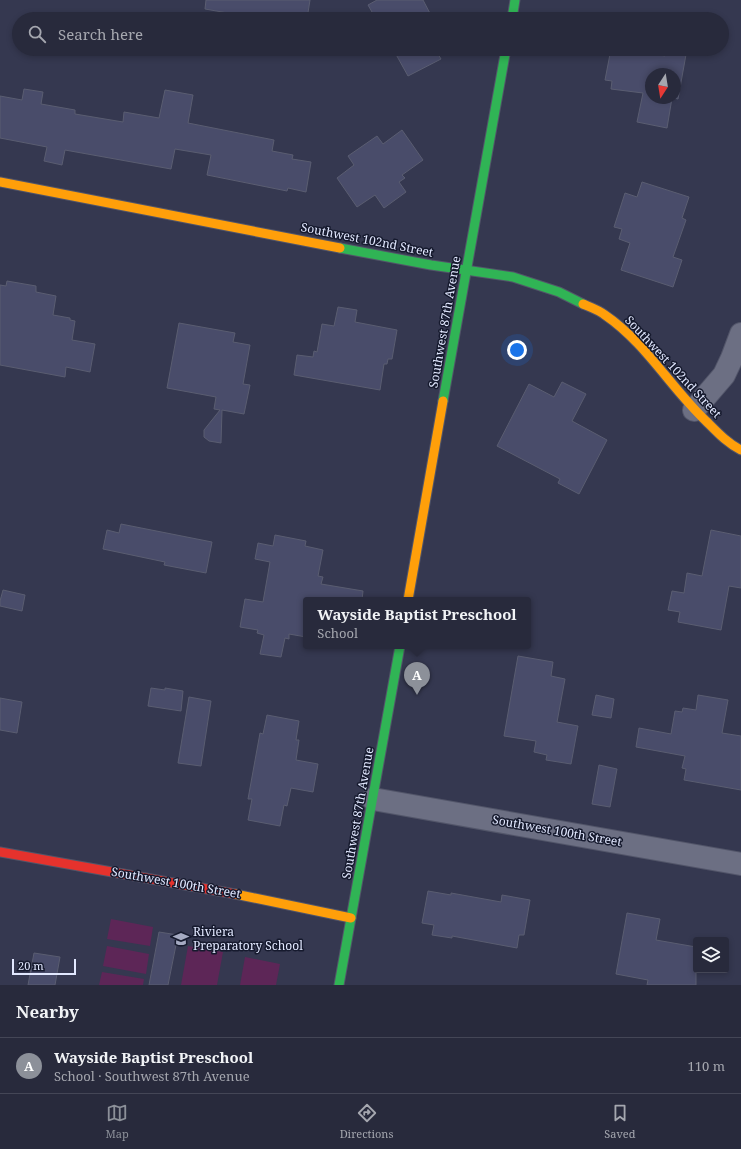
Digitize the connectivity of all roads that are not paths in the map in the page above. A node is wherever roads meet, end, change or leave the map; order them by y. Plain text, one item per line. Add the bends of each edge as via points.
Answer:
1 (515, 0) edge
2 (513, 12) edge
3 (505, 56) edge
4 (0, 182) edge
5 (467, 271) junction
6 (741, 334) edge
7 (694, 410) junction
8 (741, 450) edge
9 (409, 597) edge
10 (399, 649) edge
11 (373, 799) junction
12 (0, 852) edge
13 (741, 864) edge
14 (351, 918) junction
15 (338, 985) edge

1 - 2 street
3 - 5 street, Southwest 87th Avenue
4 - 5 street, Southwest 102nd Street
5 - 7 street, Southwest 102nd Street via 528,281 604,314 645,351
5 - 9 street, Southwest 87th Avenue
6 - 7 street via 724,375
7 - 8 street, Southwest 102nd Street via 731,445
10 - 11 street, Southwest 87th Avenue
11 - 13 street, Southwest 100th Street
11 - 14 street, Southwest 87th Avenue
12 - 14 street, Southwest 100th Street via 212,889
14 - 15 street, Southwest 87th Avenue

